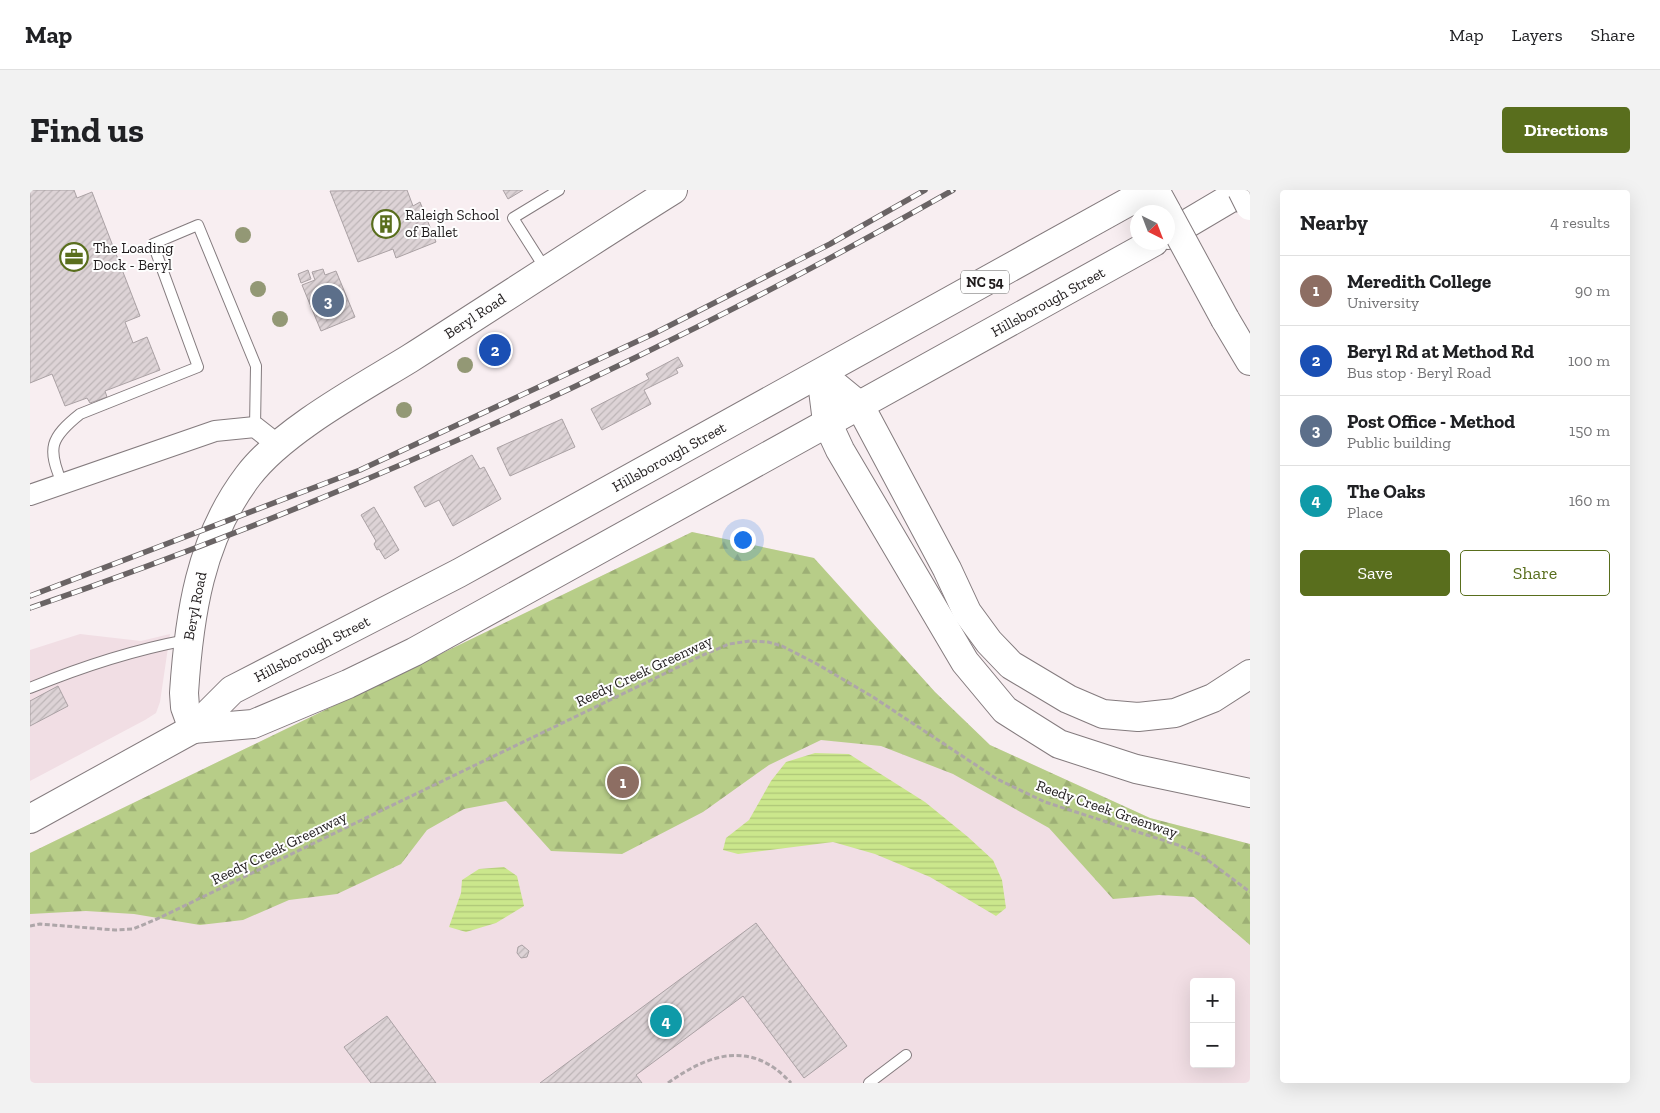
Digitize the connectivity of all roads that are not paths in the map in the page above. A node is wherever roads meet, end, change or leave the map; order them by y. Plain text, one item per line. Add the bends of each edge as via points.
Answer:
1 (559, 190) edge
2 (672, 190) edge
3 (1150, 190) edge
4 (1154, 190) edge
5 (1243, 190) edge
6 (1162, 205) edge
7 (1250, 206) edge
8 (1175, 228) edge
9 (1175, 231) edge
10 (1140, 250) edge
11 (546, 271) junction
12 (1250, 361) edge
13 (821, 374) junction
14 (860, 406) junction
15 (827, 422) junction
16 (255, 427) junction
17 (278, 445) junction
18 (62, 483) junction
19 (30, 495) edge
20 (188, 640) junction
21 (1250, 674) edge
22 (30, 688) edge
23 (193, 729) junction
24 (1250, 792) edge
25 (30, 819) edge
26 (906, 1055) dead end
27 (869, 1083) edge

1 - 11 lane via 513,218
2 - 11 main road, Beryl Road
3 - 13 main road, Hillsborough Street / NC 54
4 - 6 main road
5 - 7 main road, bridge
5 - 9 main road
8 - 12 main road, bridge
10 - 14 main road, Hillsborough Street
11 - 17 main road, Beryl Road
13 - 14 main road
13 - 15 main road
13 - 23 main road, Hillsborough Street via 459,573 232,690
14 - 15 main road, Hillsborough Street
14 - 21 main road via 967,612 1011,665 1068,700 1103,714 1138,717 1175,713 1213,698
15 - 23 main road, Hillsborough Street via 406,656 253,724
15 - 24 main road via 866,498 965,662 1005,710 1059,744 1136,769
16 - 17 street
16 - 18 street via 215,431
16 - 18 lane via 256,366 198,225 153,244 198,367 80,414 65,426 54,439 52,457
17 - 20 main road, Beryl Road via 233,498 209,548 193,603
18 - 19 street
20 - 22 lane via 146,648
20 - 23 main road, Beryl Road via 184,693
23 - 25 main road, Hillsborough Street
26 - 27 lane

